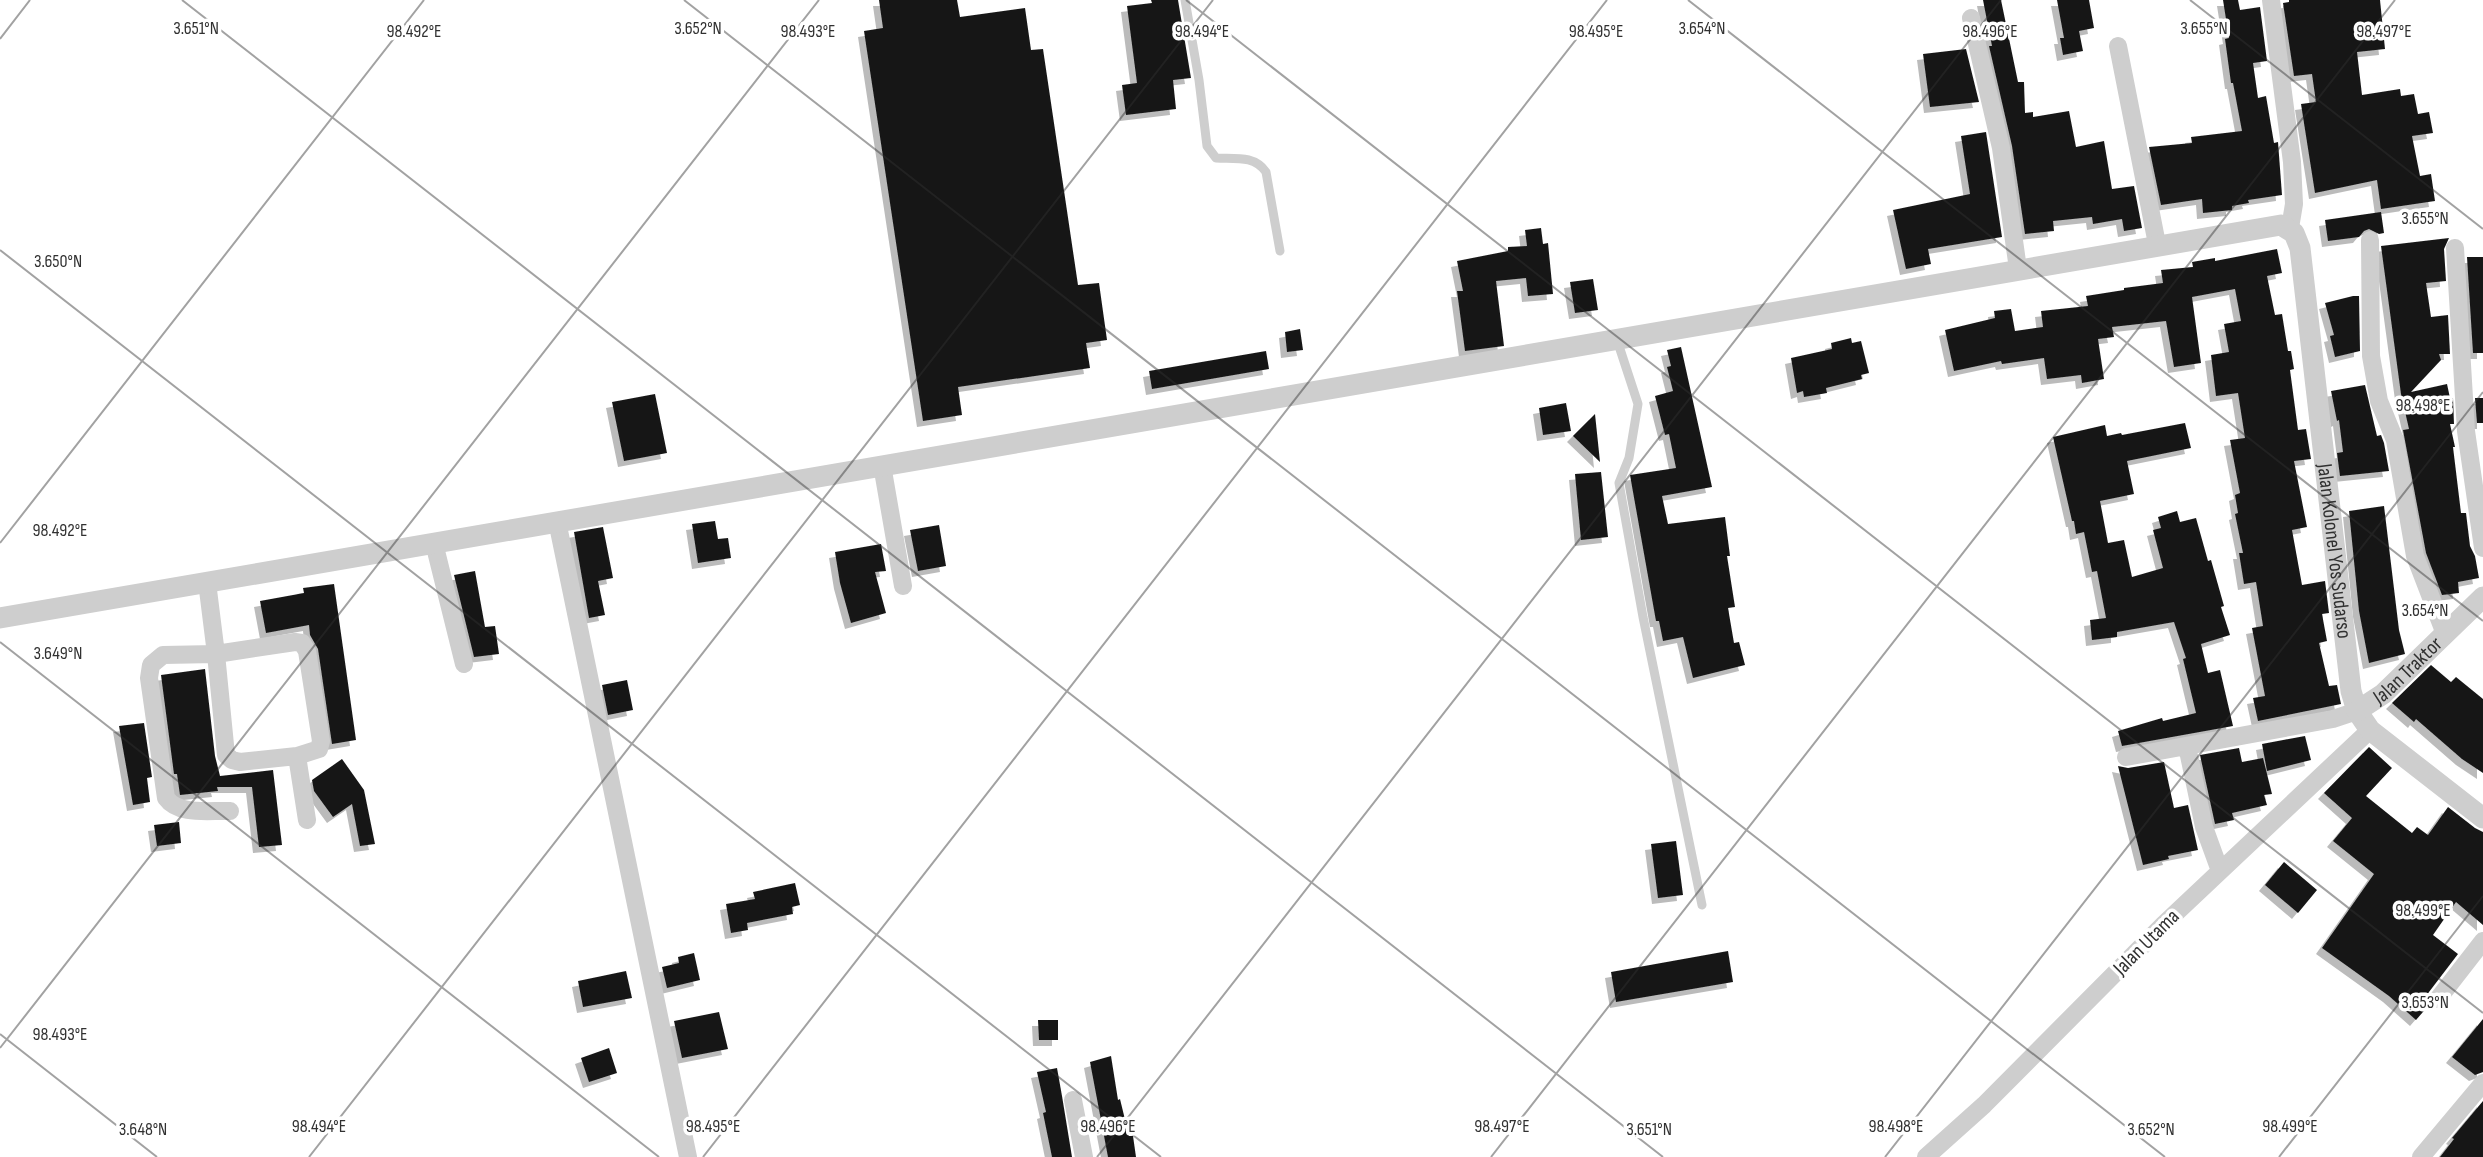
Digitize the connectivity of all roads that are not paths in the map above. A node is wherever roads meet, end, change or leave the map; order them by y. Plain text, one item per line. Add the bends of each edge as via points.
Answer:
1 (1185, 0) edge
2 (2271, 0) edge
3 (1971, 18) dead end
4 (2118, 46) dead end
5 (2290, 228) junction
6 (2370, 240) dead end
7 (2157, 244) junction
8 (2455, 248) dead end
9 (1280, 251) dead end
10 (2018, 269) junction
11 (1617, 338) junction
12 (882, 465) junction
13 (556, 522) junction
14 (434, 543) junction
15 (2483, 548) edge
16 (207, 582) junction
17 (903, 586) dead end
18 (2483, 597) edge
19 (0, 618) edge
20 (2445, 634) junction
21 (216, 653) junction
22 (464, 664) dead end
23 (2357, 710) junction
24 (2370, 730) junction
25 (2187, 746) junction
26 (297, 756) junction
27 (2126, 757) dead end
28 (230, 811) dead end
29 (2483, 818) edge
30 (307, 820) dead end
31 (2220, 870) junction
32 (1702, 905) dead end
33 (2483, 941) edge
34 (2438, 999) dead end
35 (2483, 1083) edge
36 (1073, 1100) dead end
37 (688, 1157) edge
38 (1084, 1157) edge
39 (1926, 1157) edge
40 (2421, 1157) edge

1 - 9 lane via 1207,146 1216,158 1254,159 1266,172
2 - 5 street via 2292,162
3 - 10 street via 2001,148
4 - 7 street
5 - 7 street via 2274,224
5 - 23 street, Jalan Kolonel Yos Sudarso via 2300,247 2348,679
6 - 20 street via 2371,356 2379,401 2395,439 2415,556
7 - 10 street
8 - 15 street via 2466,431
10 - 11 street
11 - 12 street
11 - 32 lane via 1637,404 1629,458 1619,483
12 - 13 street
12 - 17 street
13 - 14 street
13 - 37 street
14 - 16 street
14 - 22 street
16 - 19 street
16 - 21 street
18 - 20 street, Jalan Traktor
20 - 23 street, Jalan Traktor via 2384,694
21 - 26 street via 226,755 240,762
21 - 26 street via 302,643 321,741 319,749
21 - 28 street via 163,655 151,665 149,678 166,798 182,809
23 - 24 street, Jalan Kolonel Yos Sudarso
23 - 25 street via 2333,719
24 - 29 street, Jalan Kolonel Yos Sudarso
24 - 31 street, Jalan Utama
25 - 27 street
25 - 31 street via 2204,827
26 - 30 street
31 - 39 street, Jalan Utama
33 - 34 street
35 - 40 street
36 - 38 street

